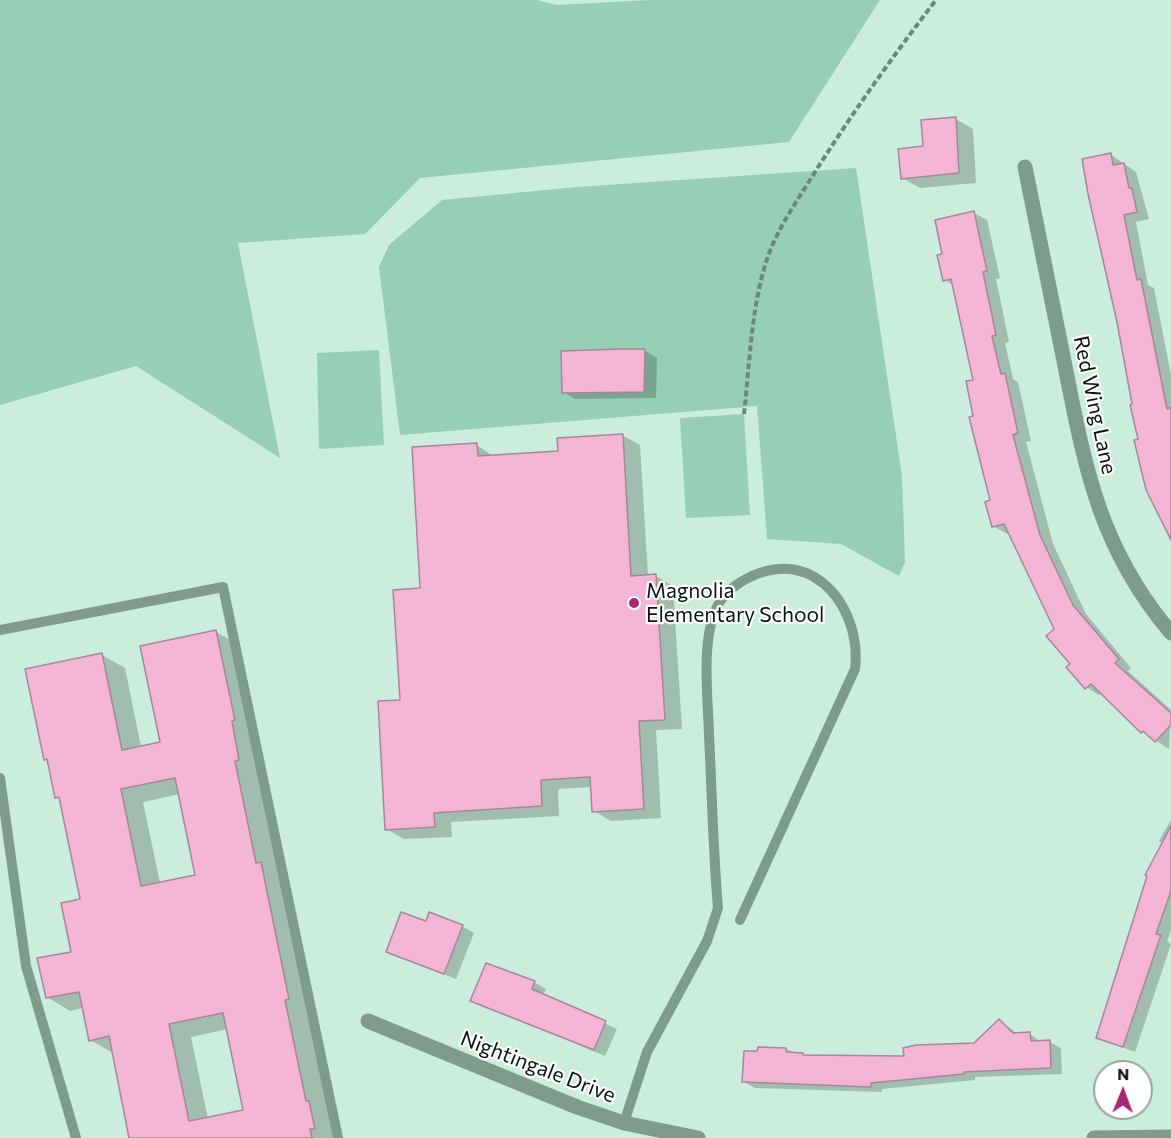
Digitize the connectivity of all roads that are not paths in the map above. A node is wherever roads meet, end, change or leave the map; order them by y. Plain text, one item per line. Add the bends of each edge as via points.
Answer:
1 (1025, 167) dead end
2 (0, 630) edge
3 (1171, 633) edge
4 (0, 778) edge
5 (741, 920) dead end
6 (368, 1021) dead end
7 (624, 1123) junction
8 (1171, 1137) edge
9 (76, 1138) edge
10 (338, 1138) edge
11 (619, 1138) edge
12 (698, 1138) edge
13 (1094, 1138) edge

1 - 3 street, Red Wing Lane via 1078,436 1096,503 1125,568
2 - 10 lane via 223,587
4 - 9 lane via 26,966
5 - 7 lane via 855,669 858,649 855,630 835,595 808,573 785,568 763,571 743,580 728,591 711,619 707,676 718,908 707,941 647,1052
6 - 7 street, Nightingale Drive
7 - 11 street
7 - 12 street, Nightingale Drive
8 - 13 street

